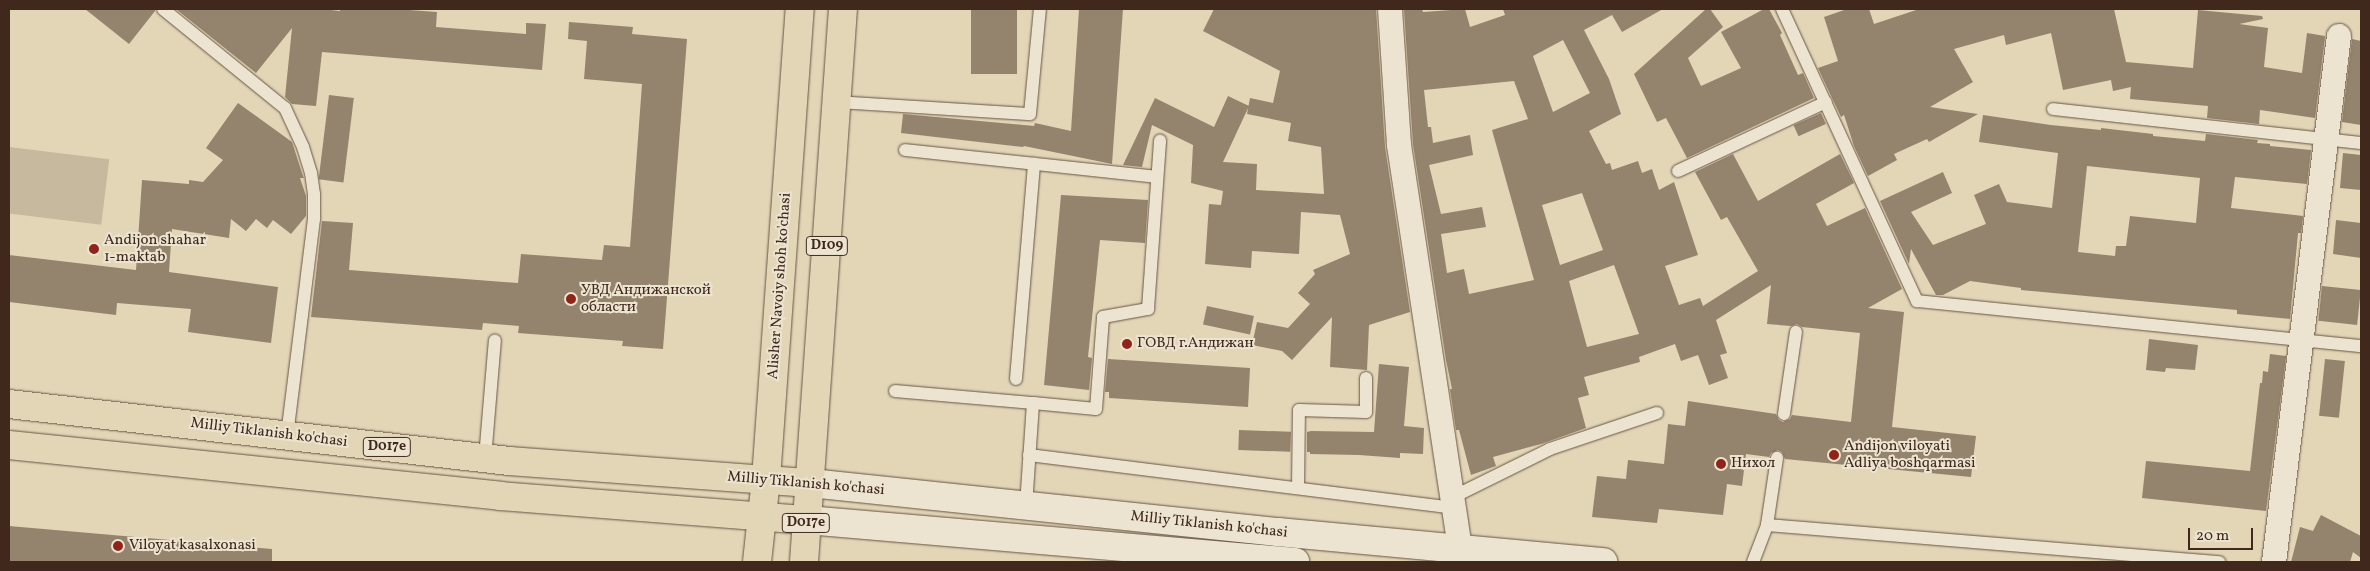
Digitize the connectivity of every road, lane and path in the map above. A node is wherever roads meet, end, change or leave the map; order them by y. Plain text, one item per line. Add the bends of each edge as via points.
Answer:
1 (163, 9) edge
2 (800, 9) edge
3 (843, 9) edge
4 (1040, 9) edge
5 (1390, 9) edge
6 (1782, 9) edge
7 (2339, 36) dead end
8 (837, 102) junction
9 (1826, 102) junction
10 (2053, 109) dead end
11 (2326, 139) junction
12 (1160, 140) dead end
13 (2361, 143) edge
14 (905, 150) dead end
15 (1034, 164) junction
16 (1678, 171) dead end
17 (1157, 177) junction
18 (1796, 332) dead end
19 (2301, 339) junction
20 (495, 340) dead end
21 (2361, 346) edge
22 (1366, 378) dead end
23 (1016, 379) dead end
24 (895, 391) dead end
25 (1033, 403) junction
26 (9, 404) edge
27 (1657, 413) dead end
28 (1784, 414) dead end
29 (287, 436) junction
30 (9, 445) edge
31 (1029, 455) junction
32 (485, 458) junction
33 (1777, 458) dead end
34 (766, 479) junction
35 (810, 483) junction
36 (1298, 488) junction
37 (1454, 502) junction
38 (1026, 506) junction
39 (761, 516) junction
40 (1121, 516) junction
41 (807, 520) junction
42 (1767, 526) junction
43 (1278, 532) junction
44 (1021, 537) junction
45 (1460, 547) junction
46 (1119, 554) edge
47 (1286, 561) edge
48 (757, 562) edge
49 (804, 562) edge
50 (1604, 562) edge
51 (1752, 562) edge
52 (2220, 562) edge
53 (2274, 562) edge

1 - 29 lane via 285,108 311,173 314,219
2 - 34 main road, Alisher Navoiy shoh ko'chasi / D109
3 - 8 main road, D109
4 - 8 lane via 1030,114
5 - 37 street via 1399,144
6 - 9 lane
7 - 11 street
8 - 35 main road, D109
9 - 16 lane
9 - 19 lane via 1917,301
10 - 11 lane
11 - 13 lane
11 - 19 street
12 - 17 lane
14 - 15 lane
15 - 17 lane
15 - 23 lane
17 - 25 lane via 1148,309 1103,317 1096,409
18 - 28 lane
19 - 21 lane
19 - 53 street
20 - 32 lane
22 - 36 lane via 1366,412 1299,410
24 - 25 lane
25 - 31 lane
26 - 29 main road, Milliy Tiklanish ko'chasi / D017e
27 - 37 lane via 1550,449
29 - 32 main road, Milliy Tiklanish ko'chasi / D017e
30 - 39 main road, Milliy Tiklanish ko'chasi / D017e via 500,496
31 - 36 lane
31 - 38 lane
32 - 34 main road, Milliy Tiklanish ko'chasi / D017e
33 - 42 lane
34 - 35 main road, Milliy Tiklanish ko'chasi / D017e
34 - 39 main road, Alisher Navoiy shoh ko'chasi / D017e
35 - 38 main road, Milliy Tiklanish ko'chasi
35 - 41 main road, D017e
36 - 37 lane
37 - 45 street
38 - 40 main road, Milliy Tiklanish ko'chasi
38 - 44 main road
39 - 41 main road, Milliy Tiklanish ko'chasi / D017e
39 - 48 main road, Alisher Navoiy shoh ko'chasi / D017e
40 - 43 main road, Milliy Tiklanish ko'chasi
40 - 46 main road
41 - 44 main road, Milliy Tiklanish ko'chasi
41 - 49 main road, D017e
42 - 51 lane
42 - 52 lane
43 - 45 main road, Milliy Tiklanish ko'chasi
43 - 47 main road
44 - 46 main road, Milliy Tiklanish ko'chasi
45 - 50 main road, Milliy Tiklanish ko'chasi
46 - 47 main road, Milliy Tiklanish ko'chasi

